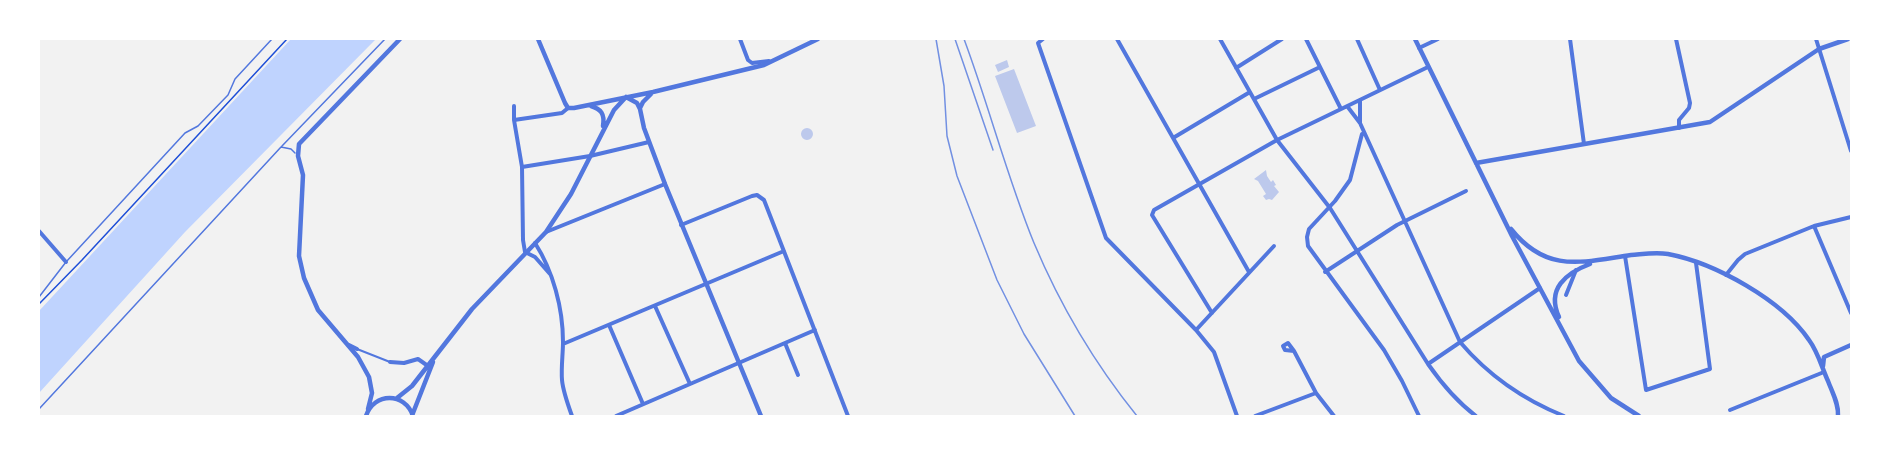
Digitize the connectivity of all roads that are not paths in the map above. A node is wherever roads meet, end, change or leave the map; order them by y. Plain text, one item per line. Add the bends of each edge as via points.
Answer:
1 (272, 39) edge
2 (386, 39) edge
3 (400, 39) edge
4 (538, 39) edge
5 (740, 39) edge
6 (818, 39) edge
7 (1043, 39) edge
8 (1117, 39) edge
9 (1220, 39) edge
10 (1282, 39) edge
11 (1306, 39) edge
12 (1357, 39) edge
13 (1415, 39) edge
14 (1438, 39) edge
15 (1570, 39) edge
16 (1676, 39) edge
17 (1816, 39) edge
18 (1848, 39) edge
19 (1419, 48) junction
20 (1820, 49) junction
21 (778, 59) junction
22 (1320, 67) junction
23 (1428, 67) junction
24 (1236, 68) junction
25 (1380, 90) junction
26 (653, 92) junction
27 (1250, 92) junction
28 (626, 98) junction
29 (1254, 99) junction
30 (1360, 100) junction
31 (588, 105) junction
32 (514, 106) dead end
33 (1347, 106) junction
34 (568, 108) junction
35 (640, 109) junction
36 (1341, 109) junction
37 (514, 120) junction
38 (1360, 123) junction
39 (1679, 128) junction
40 (1363, 132) junction
41 (601, 133) junction
42 (1173, 138) junction
43 (1277, 140) junction
44 (650, 142) junction
45 (1584, 144) junction
46 (281, 147) junction
47 (1851, 151) edge
48 (298, 156) junction
49 (590, 156) junction
50 (1476, 163) junction
51 (522, 167) junction
52 (665, 184) junction
53 (1198, 184) junction
54 (1466, 191) dead end
55 (1330, 208) junction
56 (1851, 217) edge
57 (1404, 221) junction
58 (1506, 222) junction
59 (681, 225) junction
60 (1814, 226) junction
61 (39, 231) edge
62 (546, 232) junction
63 (535, 243) junction
64 (1274, 246) dead end
65 (1358, 250) junction
66 (784, 251) junction
67 (525, 252) junction
68 (1625, 256) junction
69 (66, 262) junction
70 (1593, 262) junction
71 (1695, 262) junction
72 (1577, 269) junction
73 (1249, 272) junction
74 (1325, 272) junction
75 (549, 274) junction
76 (1726, 275) junction
77 (705, 285) junction
78 (1541, 287) junction
79 (1566, 295) dead end
80 (39, 297) edge
81 (655, 306) junction
82 (1851, 313) edge
83 (1212, 314) junction
84 (609, 325) junction
85 (815, 330) junction
86 (1196, 330) junction
87 (1460, 342) junction
88 (346, 343) junction
89 (785, 343) junction
90 (563, 344) junction
91 (1851, 345) edge
92 (1571, 346) junction
93 (357, 349) joint
94 (1294, 351) dead end
95 (437, 354) junction
96 (390, 362) joint
97 (738, 363) junction
98 (1428, 364) junction
99 (428, 365) junction
100 (1823, 371) junction
101 (429, 372) junction
102 (798, 375) dead end
103 (690, 384) junction
104 (1316, 393) junction
105 (397, 398) junction
106 (643, 404) junction
107 (39, 409) edge
108 (368, 409) junction
109 (1730, 410) dead end
110 (413, 414) edge
111 (1838, 414) edge
112 (366, 416) edge
113 (572, 416) edge
114 (616, 416) edge
115 (760, 416) edge
116 (848, 416) edge
117 (1237, 416) edge
118 (1255, 416) edge
119 (1334, 416) edge
120 (1419, 416) edge
121 (1476, 416) edge
122 (1564, 416) edge
123 (1639, 416) edge

1 - 69 lane via 235,79 228,95 198,126 185,133
2 - 46 lane
3 - 48 street via 302,139
4 - 34 street
5 - 21 street via 752,63
6 - 21 street
7 - 86 street via 1038,42 1106,238
8 - 42 street
9 - 24 street
10 - 24 street
11 - 22 street
12 - 25 street
13 - 19 street
14 - 19 street
15 - 45 street
16 - 39 street via 1690,104 1679,120
17 - 20 street
18 - 20 street
19 - 23 street
20 - 39 street via 1710,122
20 - 47 street
21 - 26 street
22 - 29 street
22 - 36 street
23 - 25 street
23 - 50 street
24 - 27 street
25 - 30 street
26 - 28 street
26 - 35 street
27 - 29 street
27 - 42 street
28 - 31 street
28 - 35 street
28 - 41 street
29 - 43 street
30 - 33 street
30 - 38 street
31 - 34 street
31 - 41 street via 602,113
32 - 37 street
33 - 36 street
33 - 38 street
34 - 37 street via 562,113
35 - 44 street
36 - 43 street
37 - 51 street
38 - 40 street
39 - 45 street
40 - 55 street via 1350,180
40 - 57 street
41 - 49 street
42 - 53 street
43 - 53 street
43 - 55 street
44 - 49 street
44 - 52 street
45 - 50 street
46 - 48 lane
46 - 107 lane
48 - 88 street via 303,175 299,256 304,278 318,310
49 - 51 street
49 - 62 street
50 - 58 street
51 - 67 street
52 - 59 street
52 - 62 street
53 - 73 street
53 - 83 street via 1154,210 1152,215
54 - 57 street
55 - 65 street
55 - 74 street via 1309,229 1307,237 1308,246
56 - 60 street
57 - 65 street
57 - 87 street
58 - 70 street via 1536,252 1566,263
58 - 78 street
59 - 66 street via 757,195 764,200
59 - 77 street
60 - 76 street via 1745,254
60 - 82 street
61 - 69 street
62 - 63 street
63 - 67 street
63 - 75 street
64 - 73 street
65 - 74 street
65 - 98 street
66 - 77 street
66 - 85 street
67 - 75 street via 535,256
67 - 95 street
68 - 70 street
68 - 71 street via 1668,254
68 - 71 street via 1646,390 1710,369
69 - 80 lane
70 - 72 street
71 - 76 street
72 - 79 street
72 - 92 street via 1563,279 1555,299
73 - 83 street
74 - 120 street via 1384,350
75 - 90 street via 561,317
76 - 100 street via 1775,305 1808,339
77 - 81 street
77 - 97 street
78 - 87 street
78 - 92 street
81 - 84 street
81 - 103 street
83 - 86 street
84 - 90 street
84 - 106 street
85 - 89 street
85 - 116 street
86 - 117 street via 1214,352
87 - 98 street
87 - 122 street via 1495,377
88 - 93 street
88 - 108 street via 369,377 372,393
89 - 97 street
89 - 102 street
90 - 113 street via 562,380
91 - 100 street via 1824,357
92 - 123 street via 1599,387
93 - 96 street
94 - 104 street
95 - 99 street
95 - 101 street
96 - 99 street via 418,359
97 - 103 street
97 - 115 street
98 - 121 street via 1442,384
99 - 101 street
99 - 105 street
100 - 109 street
100 - 111 street
101 - 110 street
103 - 106 street
104 - 118 street
104 - 119 street
105 - 108 street via 381,399
105 - 110 street
106 - 114 street
108 - 112 street

